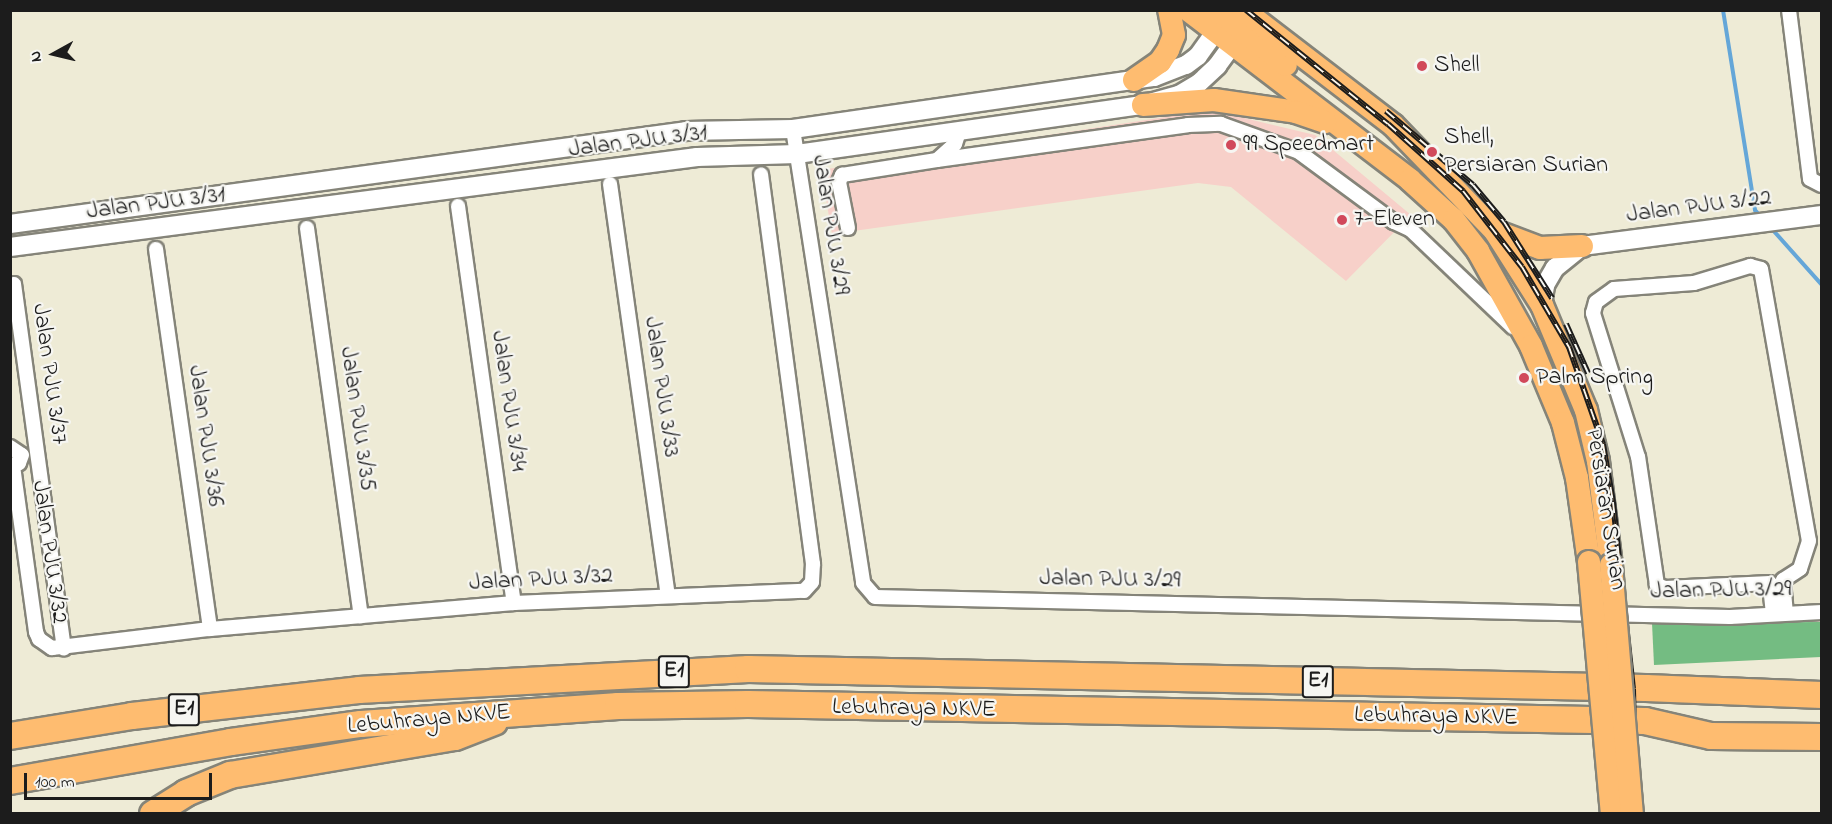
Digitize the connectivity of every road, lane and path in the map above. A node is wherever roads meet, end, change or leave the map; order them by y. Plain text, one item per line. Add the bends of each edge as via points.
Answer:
1 (1169, 10) edge
2 (1188, 10) edge
3 (1789, 10) edge
4 (1230, 24) edge
5 (1134, 80) junction
6 (1143, 105) junction
7 (793, 129) junction
8 (1350, 131) junction
9 (958, 132) junction
10 (797, 154) junction
11 (937, 160) junction
12 (761, 174) dead end
13 (610, 184) dead end
14 (1821, 185) edge
15 (458, 206) dead end
16 (1821, 215) edge
17 (10, 224) edge
18 (307, 228) dead end
19 (848, 228) dead end
20 (1495, 231) junction
21 (1582, 246) junction
22 (10, 247) edge
23 (156, 249) dead end
24 (14, 284) dead end
25 (1537, 298) junction
26 (1531, 346) junction
27 (11, 446) edge
28 (12, 466) edge
29 (1600, 564) junction
30 (668, 596) junction
31 (514, 603) junction
32 (1821, 612) edge
33 (1780, 614) junction
34 (362, 616) junction
35 (210, 629) junction
36 (64, 649) junction
37 (1821, 695) edge
38 (520, 712) junction
39 (10, 736) edge
40 (1821, 737) edge
41 (10, 781) edge
42 (153, 813) edge
43 (1612, 813) edge
44 (1632, 813) edge

1 - 5 main road via 1174,35 1168,50 1160,62
2 - 4 main road, Persiaran Surian
3 - 14 street via 1810,179
4 - 5 street, Jalan PJU 3/31 via 1186,65
4 - 6 street, Jalan PJU 3/31 via 1199,83 1179,95
4 - 8 main road, Persiaran Surian
4 - 20 main road, Persiaran Surian via 1393,125
4 - 25 main road via 1420,171 1461,210 1509,273
5 - 7 street, Jalan PJU 3/31
6 - 8 main road via 1214,100 1249,104 1296,112
6 - 9 street, Jalan PJU 3/31
7 - 10 street, Jalan PJU 3/29
7 - 17 street, Jalan PJU 3/31 via 686,131
8 - 26 main road, Persiaran Surian via 1454,220 1491,271
9 - 10 street, Jalan PJU 3/31
9 - 11 street via 955,144
10 - 22 street, Jalan PJU 3/31 via 697,157
10 - 33 street, Jalan PJU 3/29 via 863,583 875,597 1730,617
11 - 19 street via 842,175 839,182
11 - 26 street via 1188,125 1221,124 1299,152 1394,222 1411,230
12 - 30 street, Jalan PJU 3/32 via 814,573 804,591
13 - 30 street, Jalan PJU 3/33
15 - 31 street, Jalan PJU 3/34
16 - 21 street, Jalan PJU 3/22
18 - 34 street, Jalan PJU 3/35
20 - 21 main road via 1540,248
20 - 25 main road, Persiaran Surian
21 - 25 street via 1555,268
23 - 35 street, Jalan PJU 3/36
24 - 36 street, Jalan PJU 3/37
25 - 29 main road, Persiaran Surian via 1586,410 1598,461
26 - 29 main road, Persiaran Surian via 1563,423
27 - 28 street, Jalan PJU 3/32 via 22,455
28 - 36 street, Jalan PJU 3/32 via 36,632 45,645
29 - 43 main road, Persiaran Surian, bridge
29 - 44 main road, Persiaran Surian, bridge
30 - 31 street, Jalan PJU 3/32
31 - 34 street, Jalan PJU 3/32
32 - 33 street, Jalan PJU 3/29
33 - 33 street via 1770,583 1665,588 1657,585 1638,457 1593,313 1596,302 1614,289 1694,283 1750,266 1761,269 1809,541 1800,569 1783,580
34 - 35 street, Jalan PJU 3/32
35 - 36 street, Jalan PJU 3/32
37 - 39 highway, Lebuhraya NKVE / E1 via 748,669 359,690 132,716
38 - 40 highway, Lebuhraya NKVE / E1 via 748,704 1645,721 1711,736
38 - 41 highway, Lebuhraya NKVE / E1 via 349,726 231,742
38 - 42 highway via 455,737 230,775 186,793

